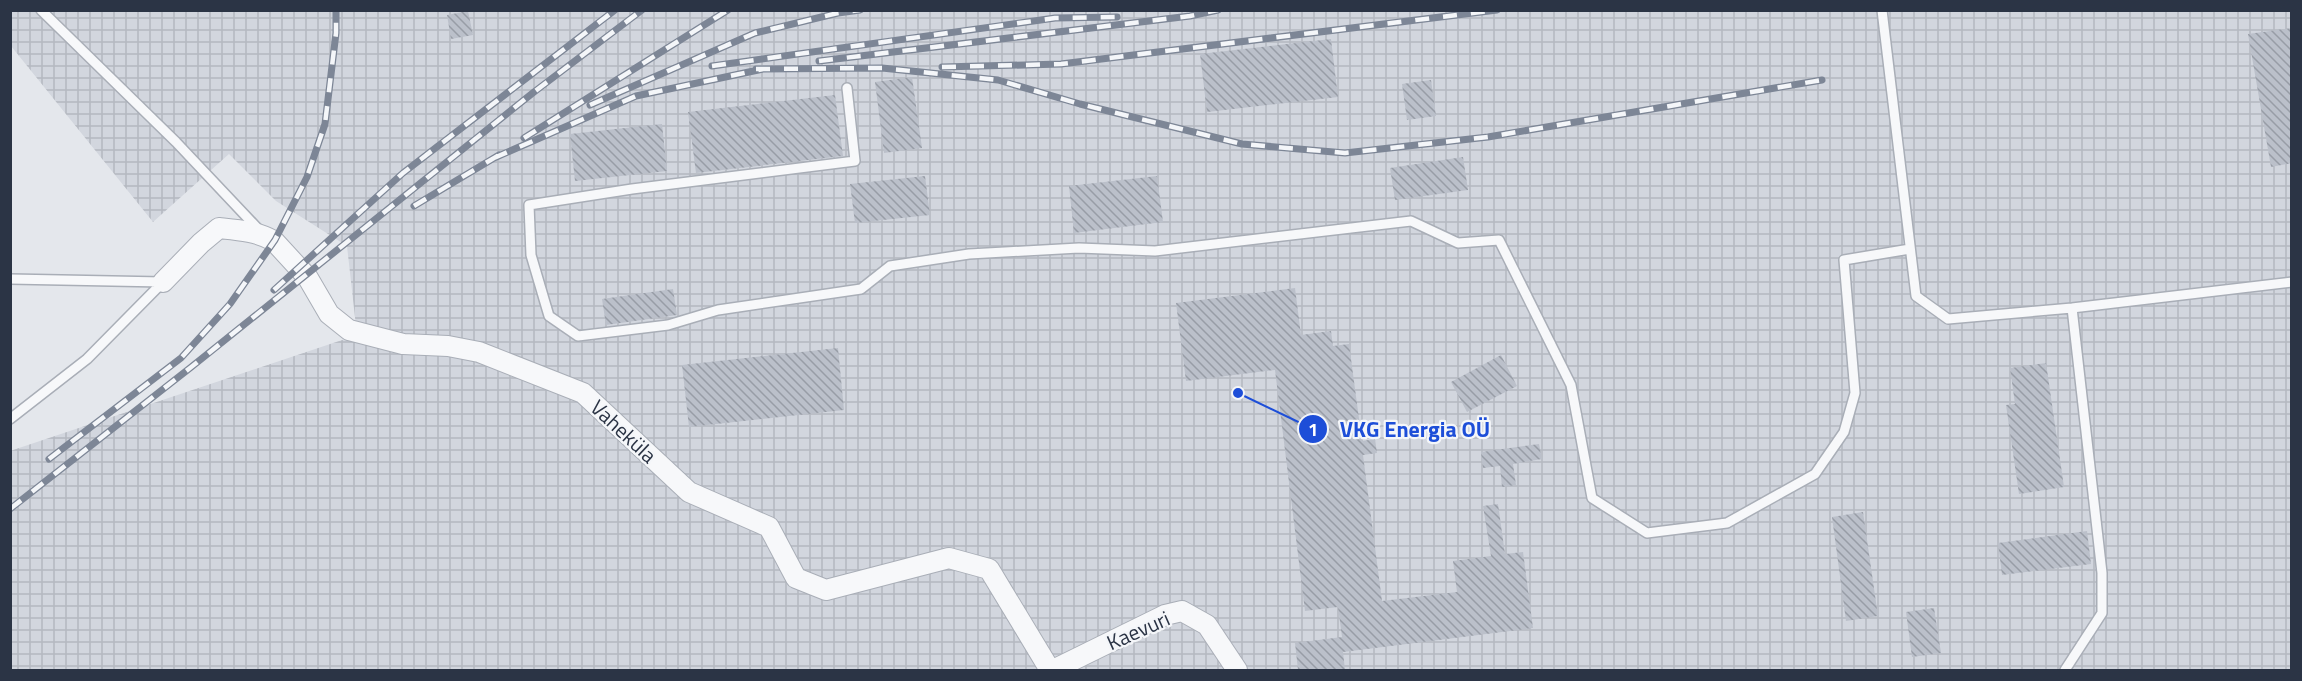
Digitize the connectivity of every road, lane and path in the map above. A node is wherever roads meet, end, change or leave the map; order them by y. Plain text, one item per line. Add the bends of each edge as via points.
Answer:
1 (41, 10) edge
2 (1882, 10) edge
3 (847, 88) dead end
4 (267, 238) junction
5 (1910, 249) junction
6 (10, 279) edge
7 (163, 282) junction
8 (2292, 282) edge
9 (2072, 308) junction
10 (10, 419) edge
11 (1051, 670) edge
12 (1237, 670) edge
13 (2065, 670) edge

1 - 4 lane
2 - 5 lane
3 - 5 lane via 855,161 529,205 531,255 549,316 578,336 619,332 668,325 718,310 861,289 890,266 969,254 1079,248 1155,250 1411,221 1458,243 1499,240 1571,385 1592,498 1647,533 1727,523 1815,474 1844,432 1855,393 1844,260
4 - 7 street, Vaheküla via 250,231 219,228
4 - 11 street, Vaheküla via 306,275 329,314 349,330 403,344 479,352 583,393 689,492 770,527 796,579 826,590 949,558 989,569
5 - 9 lane via 1916,296 1948,319
6 - 7 lane
7 - 10 lane via 87,359
8 - 9 lane
9 - 13 lane via 2102,573 2102,613
11 - 12 street, Kaevuri via 1165,615 1182,611 1207,625

